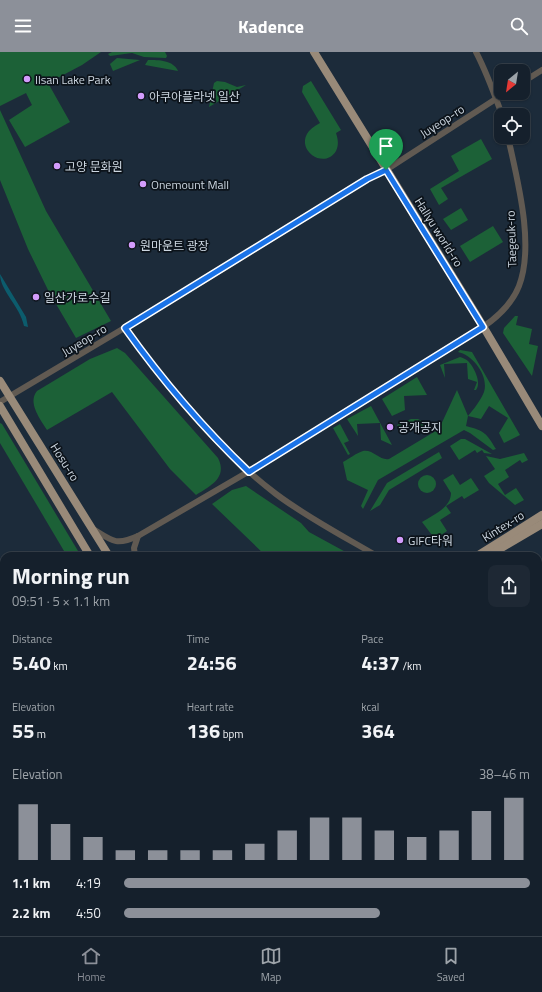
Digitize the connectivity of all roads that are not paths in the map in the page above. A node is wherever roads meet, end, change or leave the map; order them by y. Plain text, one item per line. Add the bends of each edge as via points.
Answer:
1 (314, 52) edge
2 (476, 52) edge
3 (542, 70) edge
4 (530, 78) edge
5 (494, 94) edge
6 (494, 100) edge
7 (509, 144) edge
8 (386, 170) junction
9 (483, 327) junction
10 (125, 328) junction
11 (0, 381) edge
12 (10, 397) junction
13 (0, 402) edge
14 (0, 406) edge
15 (542, 426) edge
16 (249, 472) junction
17 (542, 515) edge
18 (542, 524) edge
19 (92, 528) junction
20 (138, 536) junction
21 (88, 552) edge
22 (107, 552) edge
23 (134, 552) edge
24 (370, 552) edge
25 (483, 552) edge
26 (495, 552) edge

1 - 8 main road, Hallyu world-ro
2 - 5 street via 491,81
3 - 4 street
6 - 8 street, Juyeop-ro
7 - 9 street, Taegeuk-ro via 523,221 525,249 522,275 519,287 509,304 501,314
8 - 9 main road, Hallyu world-ro
8 - 10 street, Juyeop-ro via 367,179
9 - 15 main road, Hallyu world-ro
9 - 16 street, Taegeuk-ro
10 - 12 street, Juyeop-ro
10 - 16 street via 184,405
11 - 12 main road, Hosu-ro
12 - 13 street, Juyeop-ro
12 - 19 main road, Hosu-ro
14 - 21 main road
16 - 20 street, Taegeuk-ro
16 - 24 street via 307,515
17 - 25 main road, Kintex-ro
18 - 26 main road, Kintex-ro
19 - 20 street, Taegeuk-ro via 112,540 124,542
19 - 22 main road, Hosu-ro
20 - 23 street

